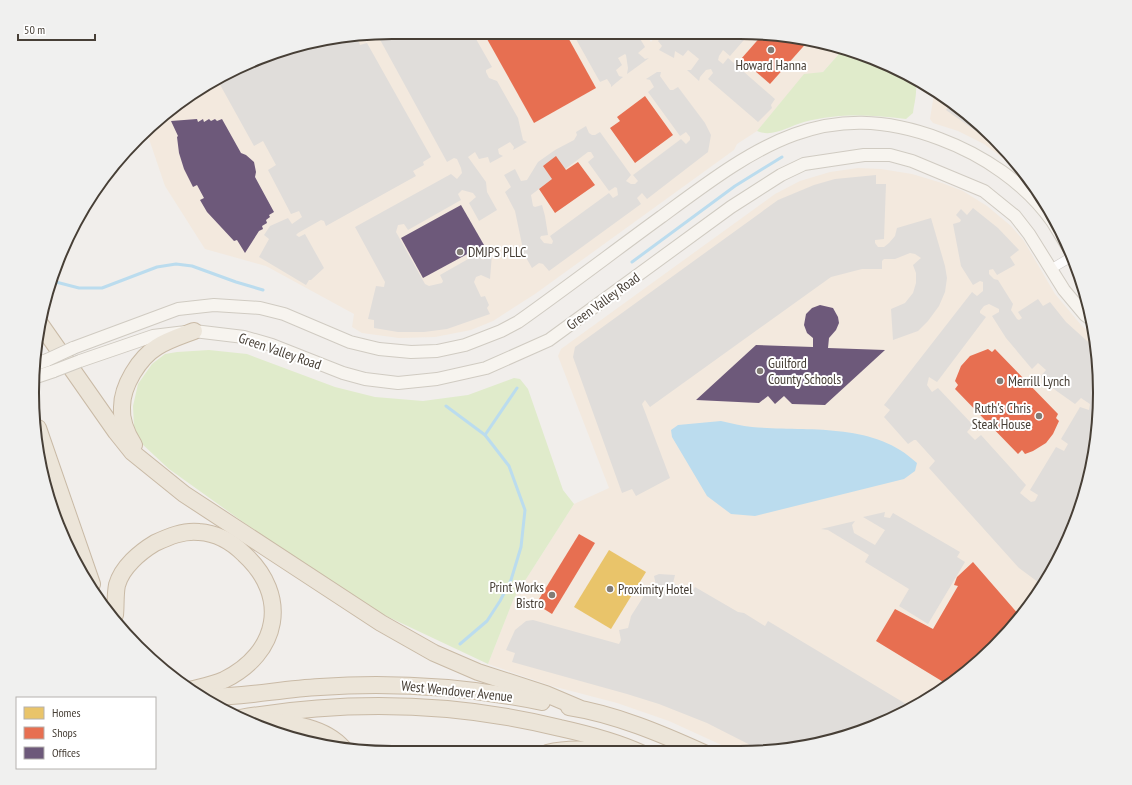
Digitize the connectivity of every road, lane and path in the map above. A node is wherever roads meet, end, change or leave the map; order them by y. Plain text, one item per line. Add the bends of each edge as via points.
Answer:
1 (1040, 206) edge
2 (1067, 260) edge
3 (1051, 270) junction
4 (1084, 313) edge
5 (45, 330) edge
6 (194, 331) junction
7 (41, 362) edge
8 (40, 376) edge
9 (42, 440) edge
10 (159, 474) junction
11 (88, 572) edge
12 (115, 612) edge
13 (198, 688) edge
14 (212, 696) edge
15 (579, 708) junction
16 (250, 716) edge
17 (258, 720) edge
18 (334, 741) edge
19 (624, 746) edge
20 (688, 746) edge

1 - 7 main road, bridge via 997,168 966,149 909,128 884,123 859,122 825,126 778,140 733,165 518,322 465,345 437,351 380,349 350,342 284,314 260,308 214,305 178,309
2 - 3 street
3 - 4 main road, Green Valley Road
3 - 6 main road, Green Valley Road via 1015,216 984,191 912,161 890,155 864,155 804,164 782,175 731,207 549,340 486,368 437,379 398,383 343,373 272,345 244,337
5 - 10 highway via 116,432 132,452
6 - 8 main road, Green Valley Road, bridge via 153,336
6 - 10 highway via 155,348 134,372 123,397 126,431 135,448
9 - 11 highway
10 - 15 highway via 216,516 381,623 434,653 478,672 546,694
12 - 13 highway via 117,585 125,570 142,550 177,534 198,531 212,534 230,542 257,565 265,577 273,602 272,620 266,642 242,670 223,681
14 - 15 highway, West Wendover Avenue via 319,687 396,685 484,692
15 - 20 highway, West Wendover Avenue via 650,730
16 - 19 highway, West Wendover Avenue via 335,706 418,707 464,711 545,724
17 - 18 highway via 288,722 316,730

